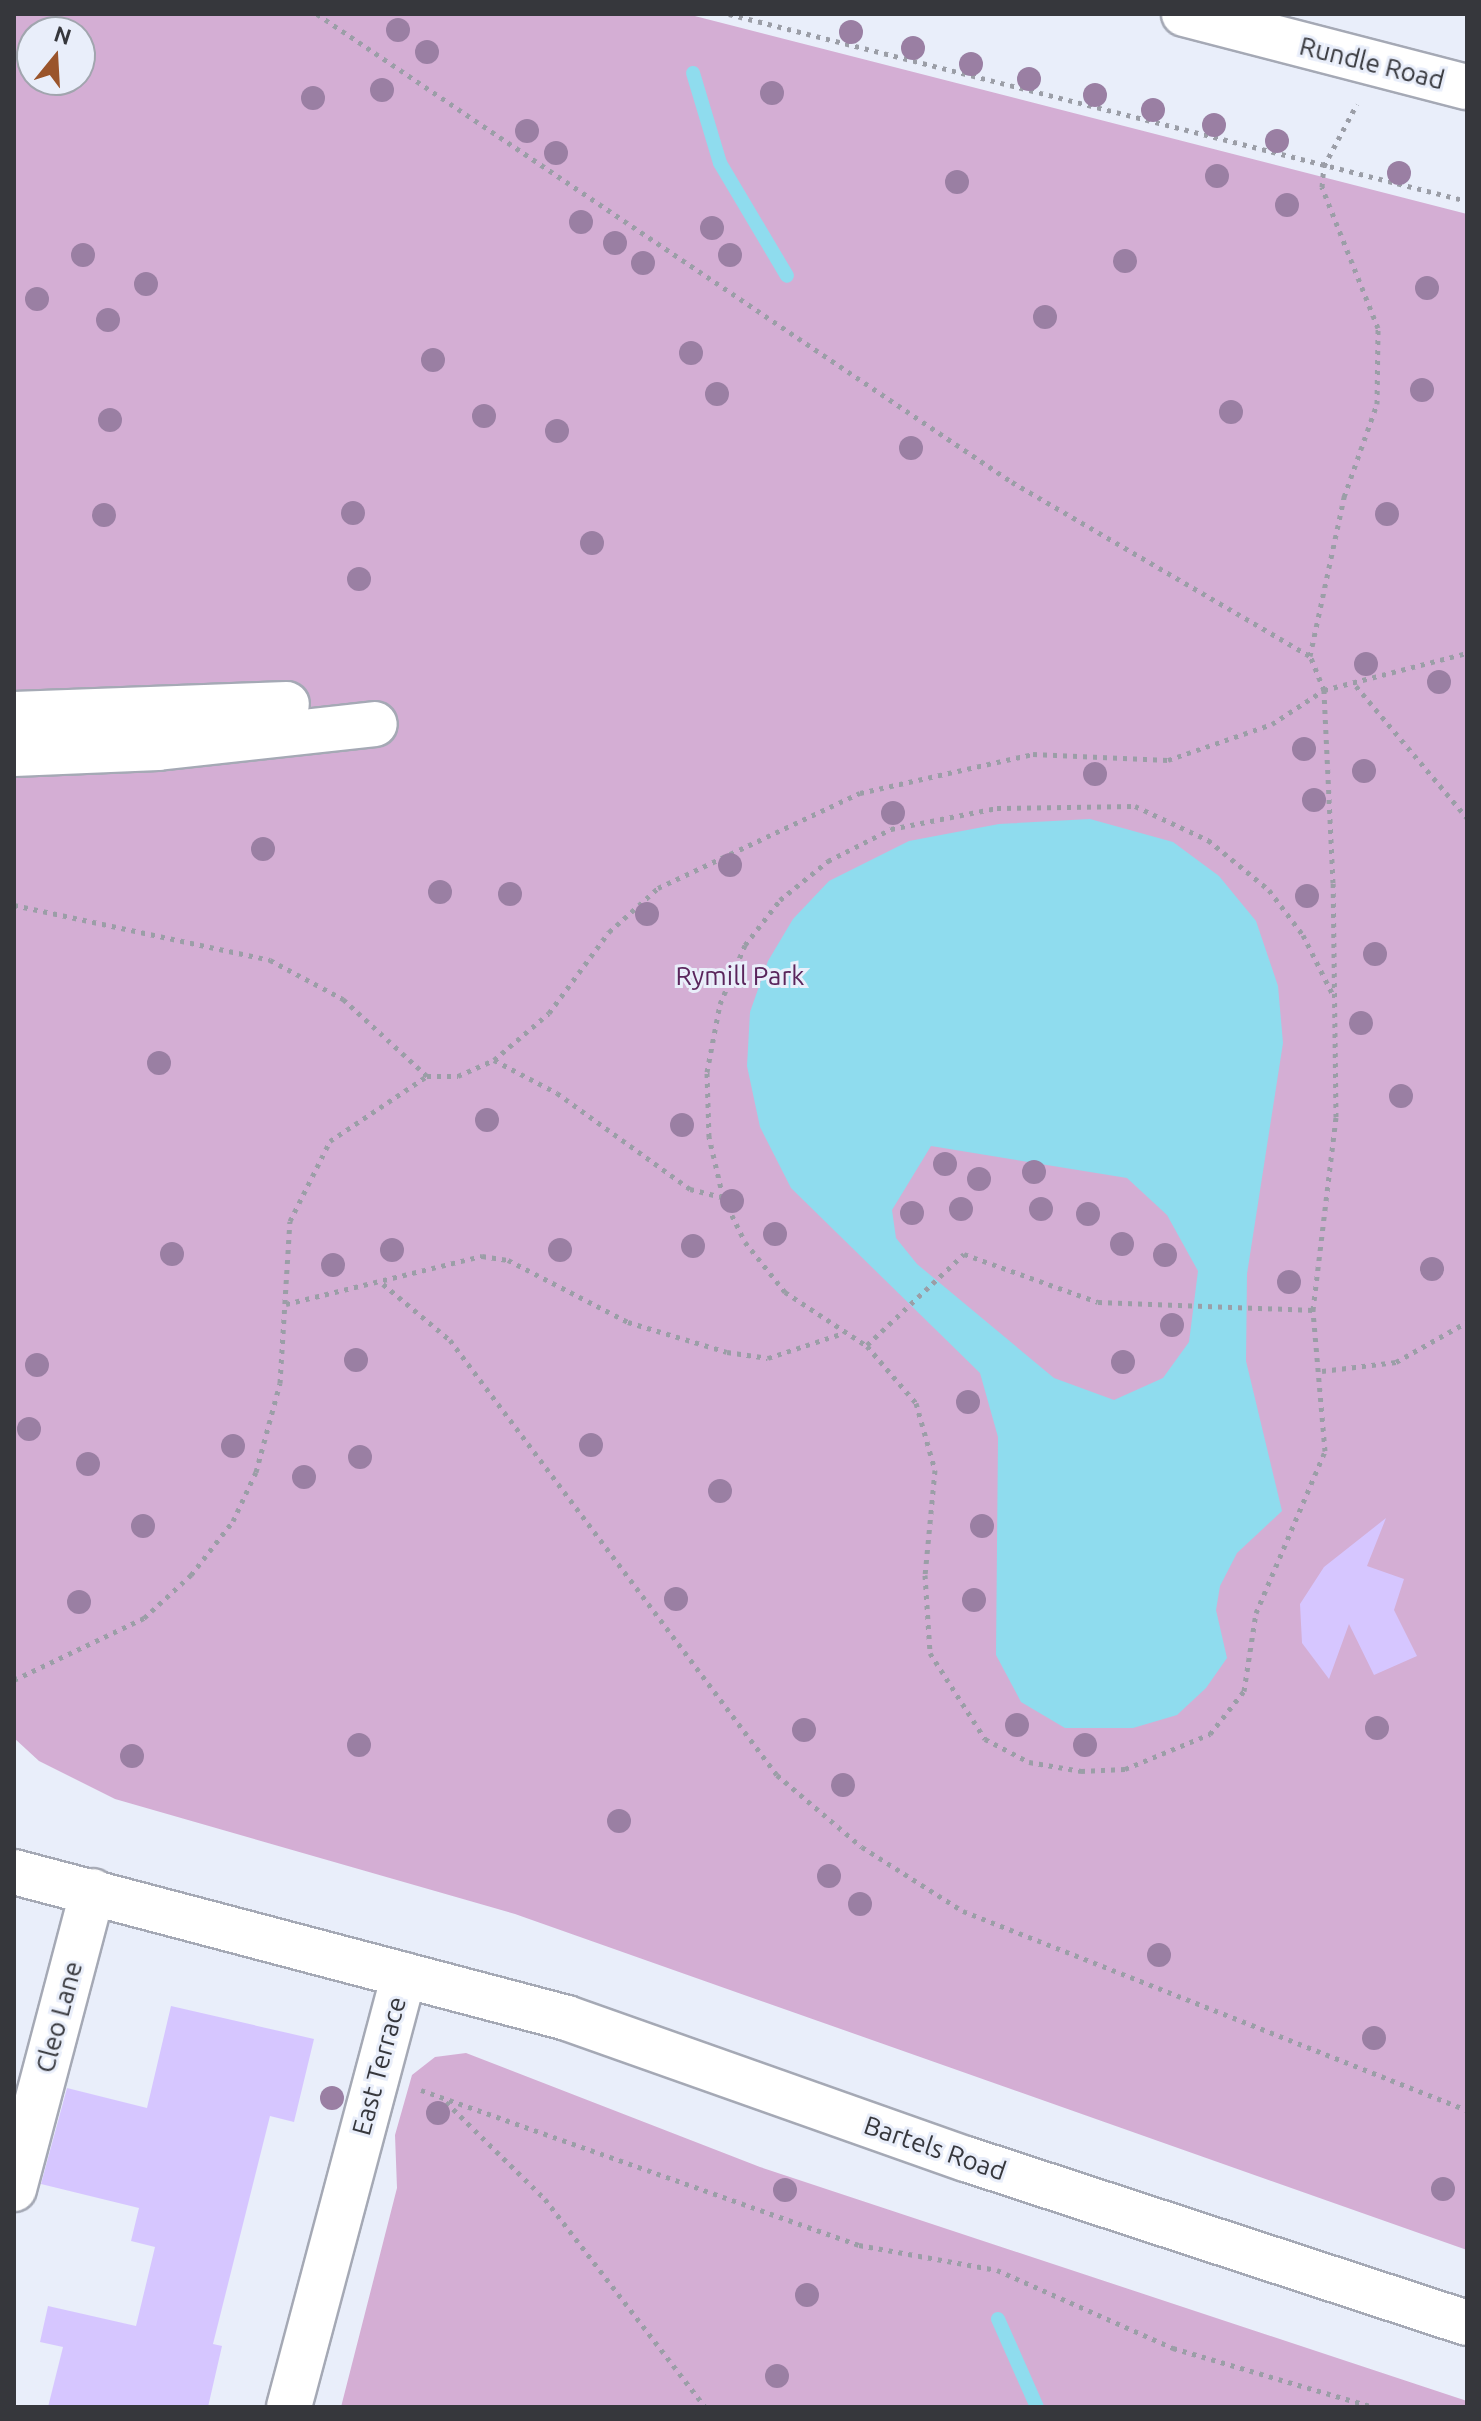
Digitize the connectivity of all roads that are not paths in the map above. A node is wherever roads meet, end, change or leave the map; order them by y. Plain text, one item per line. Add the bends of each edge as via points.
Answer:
1 (1184, 14) edge
2 (1467, 87) edge
3 (330, 700) dead end
4 (14, 714) edge
5 (375, 724) dead end
6 (214, 726) junction
7 (14, 754) edge
8 (14, 1872) edge
9 (93, 1891) junction
10 (404, 1975) junction
11 (14, 2189) edge
12 (1467, 2323) edge
13 (289, 2407) edge

1 - 2 main road, Rundle Road
3 - 6 main road
4 - 6 main road
5 - 6 main road
6 - 7 main road
8 - 9 main road, East Terrace
9 - 10 main road, East Terrace
9 - 11 main road, Cleo Lane
10 - 12 main road, Bartels Road via 567,2018 966,2159
10 - 13 main road, East Terrace

